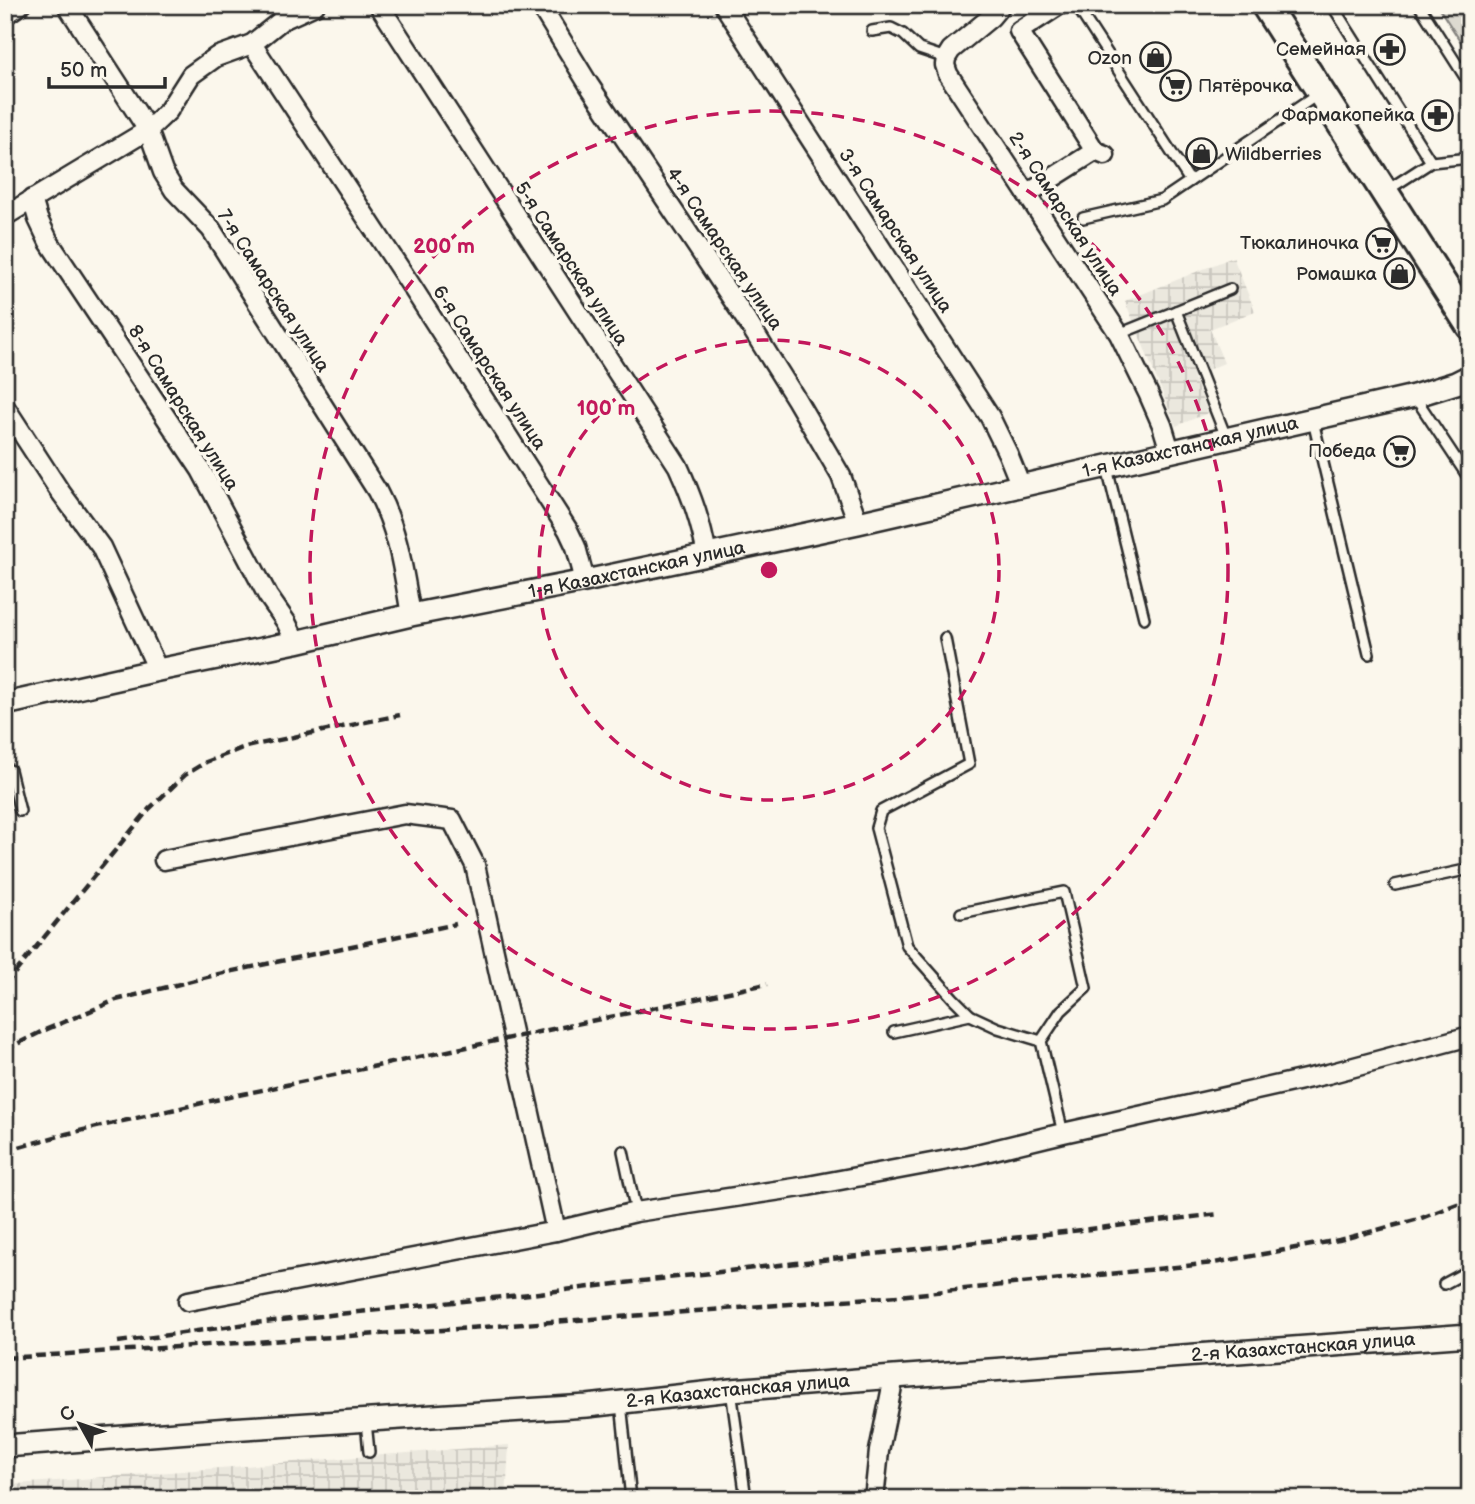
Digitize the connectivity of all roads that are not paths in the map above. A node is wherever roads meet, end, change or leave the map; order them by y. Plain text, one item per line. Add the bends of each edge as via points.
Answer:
1 (20, 5) edge
2 (67, 5) edge
3 (315, 5) edge
4 (379, 5) edge
5 (540, 5) edge
6 (724, 5) edge
7 (1059, 5) edge
8 (1076, 5) edge
9 (1265, 5) edge
10 (1332, 5) edge
11 (1419, 5) edge
12 (996, 11) edge
13 (277, 13) edge
14 (5, 15) edge
15 (872, 32) dead end
16 (252, 44) junction
17 (946, 58) junction
18 (1470, 74) edge
19 (1321, 93) junction
20 (148, 130) junction
21 (1470, 153) edge
22 (1431, 162) junction
23 (1189, 181) junction
24 (1384, 192) junction
25 (1027, 194) junction
26 (32, 199) junction
27 (5, 216) edge
28 (1083, 218) dead end
29 (1230, 289) dead end
30 (1176, 311) junction
31 (1470, 326) edge
32 (1119, 334) junction
33 (1470, 376) edge
34 (1414, 396) junction
35 (5, 407) edge
36 (1312, 419) junction
37 (1227, 438) junction
38 (1170, 451) junction
39 (1107, 466) junction
40 (1470, 480) edge
41 (1021, 486) junction
42 (858, 523) junction
43 (707, 555) junction
44 (585, 581) junction
45 (411, 615) junction
46 (1144, 618) dead end
47 (945, 638) dead end
48 (296, 642) junction
49 (1369, 654) dead end
50 (158, 670) junction
51 (5, 704) edge
52 (10, 770) dead end
53 (20, 811) dead end
54 (164, 860) dead end
55 (1470, 869) edge
56 (1395, 885) dead end
57 (961, 913) dead end
58 (970, 1015) junction
59 (894, 1032) dead end
60 (1470, 1036) edge
61 (1041, 1041) junction
62 (1063, 1133) junction
63 (622, 1150) dead end
64 (636, 1212) junction
65 (556, 1231) junction
66 (1470, 1270) edge
67 (1444, 1284) dead end
68 (188, 1301) dead end
69 (1470, 1335) edge
70 (894, 1377) junction
71 (731, 1390) junction
72 (621, 1402) junction
73 (366, 1420) junction
74 (5, 1446) edge
75 (369, 1452) dead end
76 (631, 1499) edge
77 (746, 1499) edge
78 (874, 1499) edge

1 - 14 street
2 - 20 street, 7-я Самарская улица
3 - 13 street
4 - 43 street, 5-я Самарская улица via 678,466 695,506
5 - 42 street, 4-я Самарская улица via 796,398 841,476
6 - 41 street, 3-я Самарская улица via 990,417
7 - 25 street via 1019,31 1100,153
8 - 23 lane
9 - 19 main road
10 - 22 lane
11 - 18 lane via 1465,77
12 - 17 street
13 - 16 street
15 - 17 lane via 891,28 919,48
16 - 20 street via 216,57 191,75 169,111
16 - 44 street, 6-я Самарская улица via 568,530
17 - 25 street, 2-я Самарская улица via 947,74
19 - 23 lane
19 - 24 main road
20 - 26 street
20 - 45 street, 7-я Самарская улица via 174,190 211,229 377,491 396,536
21 - 22 lane via 1460,159
22 - 24 lane
23 - 28 lane via 1163,200
24 - 31 main road
25 - 32 street, 2-я Самарская улица
26 - 27 street
26 - 48 street, 8-я Самарская улица via 49,242 201,470
29 - 30 lane
30 - 32 lane
30 - 37 lane
32 - 38 street, 2-я Самарская улица
33 - 34 street, 1-я Казахстанская улица
34 - 36 street, 1-я Казахстанская улица
34 - 40 lane
35 - 50 street via 101,547
36 - 37 street, 1-я Казахстанская улица
36 - 49 lane
37 - 38 street, 1-я Казахстанская улица
38 - 39 street, 1-я Казахстанская улица
39 - 41 street, 1-я Казахстанская улица
39 - 46 lane
41 - 42 street, 1-я Казахстанская улица
42 - 43 street, 1-я Казахстанская улица
43 - 44 street, 1-я Казахстанская улица
44 - 45 street, 1-я Казахстанская улица
45 - 48 street, 1-я Казахстанская улица
47 - 58 lane via 970,764 881,811 876,828 907,946
48 - 50 street, 1-я Казахстанская улица
50 - 51 street, 1-я Казахстанская улица
52 - 53 lane
54 - 65 street via 405,814 452,820 475,865
55 - 56 lane
57 - 61 lane via 1063,892 1086,989 1061,1011
58 - 59 lane
58 - 61 lane
60 - 62 street via 1328,1074
61 - 62 lane
62 - 64 street via 808,1186
63 - 64 lane
64 - 65 street
65 - 68 street
66 - 67 lane
69 - 70 street, 2-я Казахстанская улица
70 - 71 street, 2-я Казахстанская улица
70 - 78 street
71 - 72 street, 2-я Казахстанская улица
71 - 77 lane
72 - 73 street, 2-я Казахстанская улица
72 - 76 lane
73 - 74 street, 2-я Казахстанская улица
73 - 75 lane

